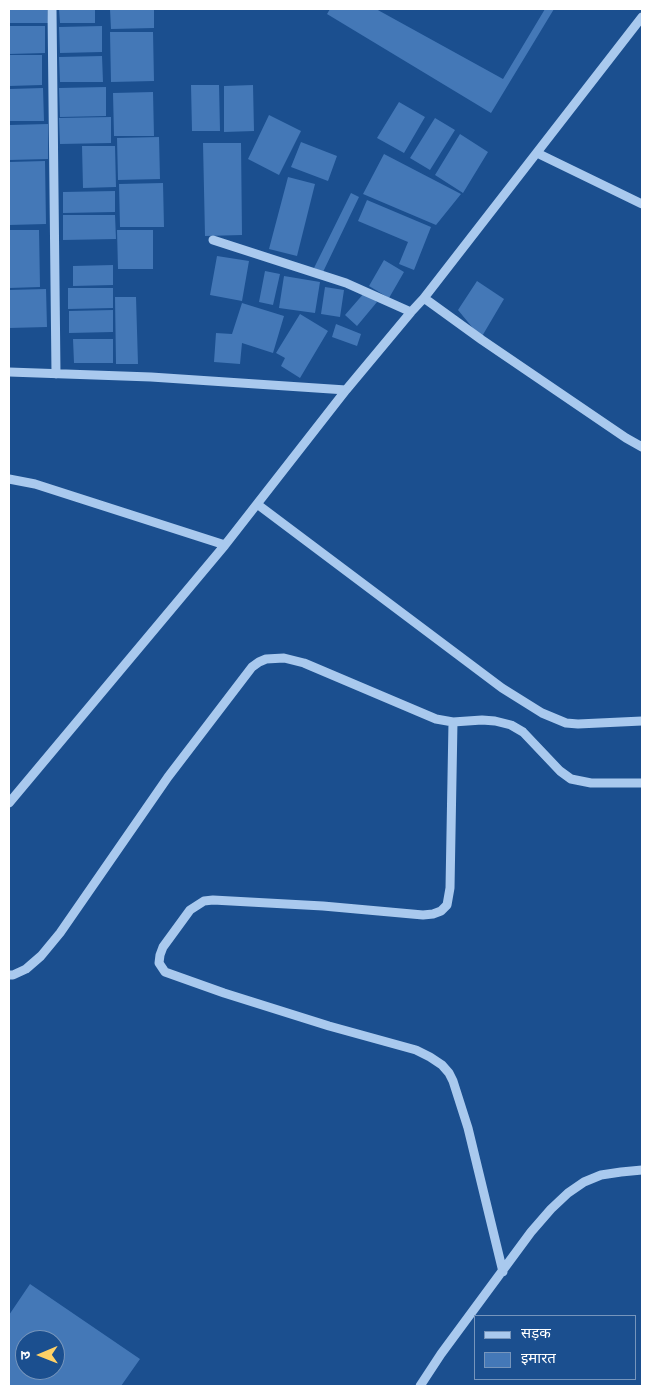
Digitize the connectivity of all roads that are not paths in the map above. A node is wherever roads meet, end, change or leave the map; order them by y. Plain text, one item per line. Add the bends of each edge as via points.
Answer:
1 (52, 9) edge
2 (642, 16) edge
3 (537, 153) junction
4 (642, 204) edge
5 (213, 240) dead end
6 (424, 298) junction
7 (411, 312) junction
8 (9, 372) edge
9 (56, 374) junction
10 (346, 390) junction
11 (642, 447) edge
12 (9, 479) edge
13 (257, 504) junction
14 (225, 545) junction
15 (642, 721) edge
16 (453, 722) junction
17 (642, 783) edge
18 (9, 803) edge
19 (9, 974) edge
20 (642, 1170) edge
21 (503, 1272) junction
22 (420, 1386) edge

1 - 9 street
2 - 3 street
3 - 4 street
3 - 6 street
5 - 7 street via 346,283
6 - 7 street
6 - 11 street
7 - 10 street
8 - 9 street
9 - 10 street
10 - 13 street
12 - 14 street via 35,484
13 - 14 street
13 - 15 street via 502,688 542,713 566,723 578,724
14 - 18 street
16 - 17 street via 482,720 511,725 523,732 571,779 591,783
16 - 19 street via 436,719 295,660 275,658 258,662 168,778 60,934 26,969
16 - 21 street via 450,888 447,906 441,911 423,915 323,906 204,901 190,910 163,948 160,963 164,972 416,1050 442,1065 453,1081 468,1128
20 - 21 street via 601,1175 568,1193 531,1232
21 - 22 street

